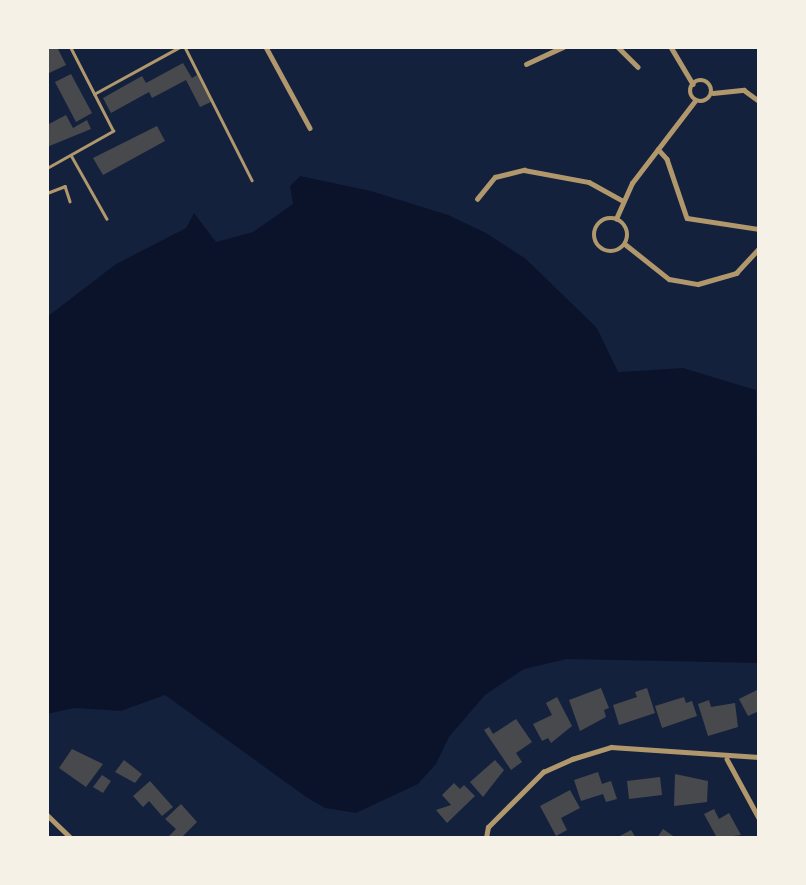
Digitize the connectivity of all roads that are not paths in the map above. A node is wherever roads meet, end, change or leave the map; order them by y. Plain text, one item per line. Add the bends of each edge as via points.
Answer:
1 (70, 47) edge
2 (183, 47) edge
3 (266, 47) edge
4 (563, 47) edge
5 (618, 47) edge
6 (671, 47) edge
7 (526, 64) dead end
8 (638, 67) dead end
9 (692, 84) junction
10 (713, 93) junction
11 (94, 94) junction
12 (695, 101) junction
13 (759, 101) edge
14 (310, 128) dead end
15 (658, 149) junction
16 (71, 155) junction
17 (47, 168) edge
18 (252, 180) dead end
19 (47, 193) edge
20 (477, 199) dead end
21 (622, 200) junction
22 (70, 201) dead end
23 (107, 219) dead end
24 (616, 219) junction
25 (759, 229) edge
26 (625, 244) junction
27 (759, 248) edge
28 (759, 757) edge
29 (726, 758) junction
30 (47, 815) edge
31 (759, 818) edge
32 (71, 838) edge
33 (486, 838) edge

1 - 11 lane
2 - 11 lane
2 - 18 lane
3 - 14 street
4 - 7 street
5 - 8 street
6 - 9 street
9 - 10 street via 708,82
9 - 12 street
10 - 12 street via 706,102
10 - 13 street via 744,90
11 - 16 lane via 113,131
12 - 15 street
15 - 21 street
15 - 25 street via 667,159 687,218
16 - 17 lane
16 - 23 lane
19 - 22 lane via 65,186
20 - 21 street via 495,177 524,170 589,182
21 - 24 street
24 - 26 street via 626,227
24 - 26 street via 598,224 595,241 608,252
26 - 27 street via 669,279 690,284 736,273
28 - 29 street
29 - 31 street
29 - 33 street via 611,747 572,759 543,772 488,827
30 - 32 street

